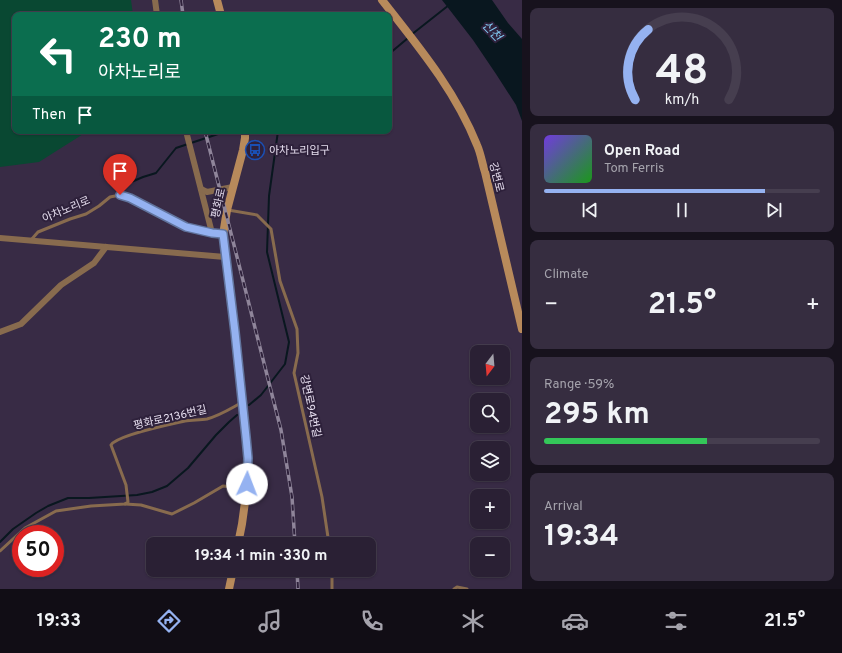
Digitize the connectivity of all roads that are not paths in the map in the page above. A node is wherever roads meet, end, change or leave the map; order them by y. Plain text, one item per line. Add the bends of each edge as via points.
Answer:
1 (155, 0) edge
2 (217, 0) edge
3 (382, 0) edge
4 (157, 12) edge
5 (220, 12) edge
6 (392, 12) edge
7 (392, 12) edge
8 (187, 134) edge
9 (245, 134) edge
10 (232, 187) junction
11 (201, 189) junction
12 (226, 210) junction
13 (212, 233) junction
14 (223, 234) junction
15 (0, 238) edge
16 (30, 240) junction
17 (106, 247) junction
18 (225, 257) junction
19 (522, 329) edge
20 (0, 332) edge
21 (242, 402) junction
22 (247, 488) junction
23 (125, 504) junction
24 (239, 537) edge
25 (328, 537) edge
26 (0, 551) edge
27 (232, 577) edge
28 (332, 577) edge
29 (229, 589) edge
30 (332, 589) edge
31 (454, 589) edge
32 (467, 589) edge

1 - 4 street
2 - 5 main road
3 - 6 main road, 강변로
7 - 19 main road, 강변로 via 448,88 478,146
8 - 11 street
9 - 10 main road, 평화로
10 - 11 street via 207,192
10 - 12 main road, 평화로
11 - 13 street
12 - 14 main road, 평화로
12 - 25 lane, 강변로94번길 via 257,215 271,229 280,281 297,329 298,353 294,373 322,497
13 - 14 lane, 아차노리로
13 - 16 lane, 아차노리로 via 186,227 120,195 110,197 86,214 38,232
14 - 18 main road, 평화로
15 - 16 street
16 - 17 street
17 - 18 street
17 - 20 street via 94,263 61,284 21,324
18 - 21 main road, 평화로
21 - 22 main road, 평화로 via 248,458
21 - 23 lane, 평화로2136번길 via 206,419 153,428 113,442 111,445 126,485 128,502
22 - 23 lane via 223,486 172,514 141,505
22 - 24 main road, 평화로
23 - 26 lane via 56,511 24,528
27 - 29 main road
28 - 30 lane
31 - 32 lane

